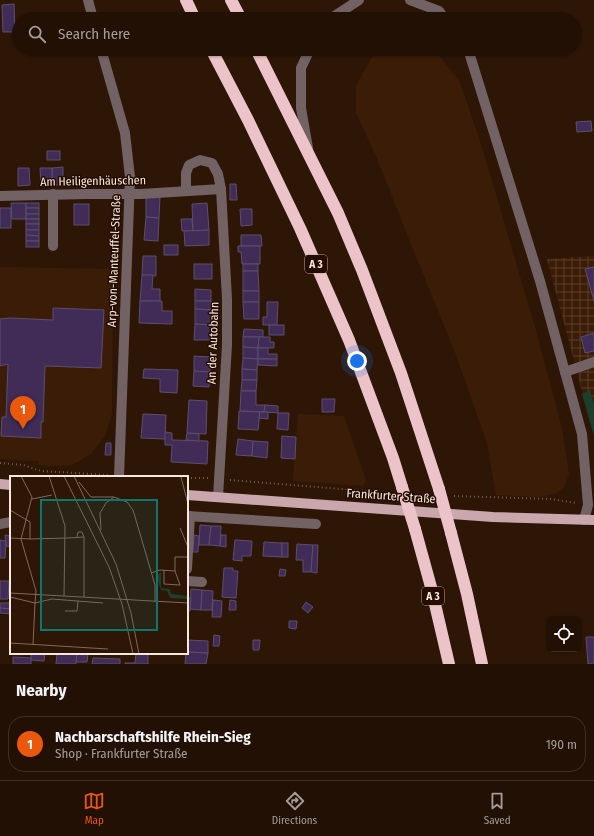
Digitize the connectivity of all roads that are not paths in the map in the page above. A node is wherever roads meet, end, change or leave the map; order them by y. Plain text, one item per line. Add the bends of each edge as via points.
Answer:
1 (88, 0) edge
2 (186, 0) edge
3 (231, 0) edge
4 (360, 0) edge
5 (410, 0) edge
6 (91, 12) edge
7 (192, 12) edge
8 (237, 12) edge
9 (341, 12) edge
10 (440, 12) edge
11 (103, 56) edge
12 (215, 56) edge
13 (260, 56) edge
14 (307, 56) edge
15 (470, 56) edge
16 (309, 154) junction
17 (221, 189) junction
18 (186, 191) junction
19 (53, 194) junction
20 (0, 196) edge
21 (53, 246) dead end
22 (594, 362) edge
23 (565, 372) junction
24 (119, 476) edge
25 (0, 484) edge
26 (10, 485) edge
27 (188, 495) edge
28 (218, 497) junction
29 (189, 516) edge
30 (589, 520) edge
31 (10, 522) edge
32 (0, 524) edge
33 (316, 524) dead end
34 (188, 542) edge
35 (188, 581) edge
36 (202, 582) dead end
37 (449, 664) edge
38 (482, 664) edge

1 - 6 street
2 - 7 highway
3 - 8 highway
4 - 9 street
5 - 10 street
11 - 24 street, Arp-von-Manteuffel-Straße, bridge via 125,133 130,177
12 - 37 highway, A 3, bridge via 300,228 357,362 393,458 415,529
13 - 16 highway
14 - 16 street via 301,68 301,108
15 - 23 street via 540,281
16 - 38 highway, bridge via 362,270 415,412 451,532
17 - 18 street, Am Heiligenhäuschen
17 - 18 street via 218,174 212,163 200,160 189,165 186,172
17 - 28 street, An der Autobahn via 227,337
18 - 19 street, Am Heiligenhäuschen
19 - 20 street, Am Heiligenhäuschen
19 - 21 street
22 - 23 street
23 - 30 street via 582,434
25 - 26 main road
27 - 28 main road, Frankfurter Straße
28 - 30 main road, Frankfurter Straße via 493,517
29 - 33 street
29 - 34 street
31 - 32 street
35 - 36 street

